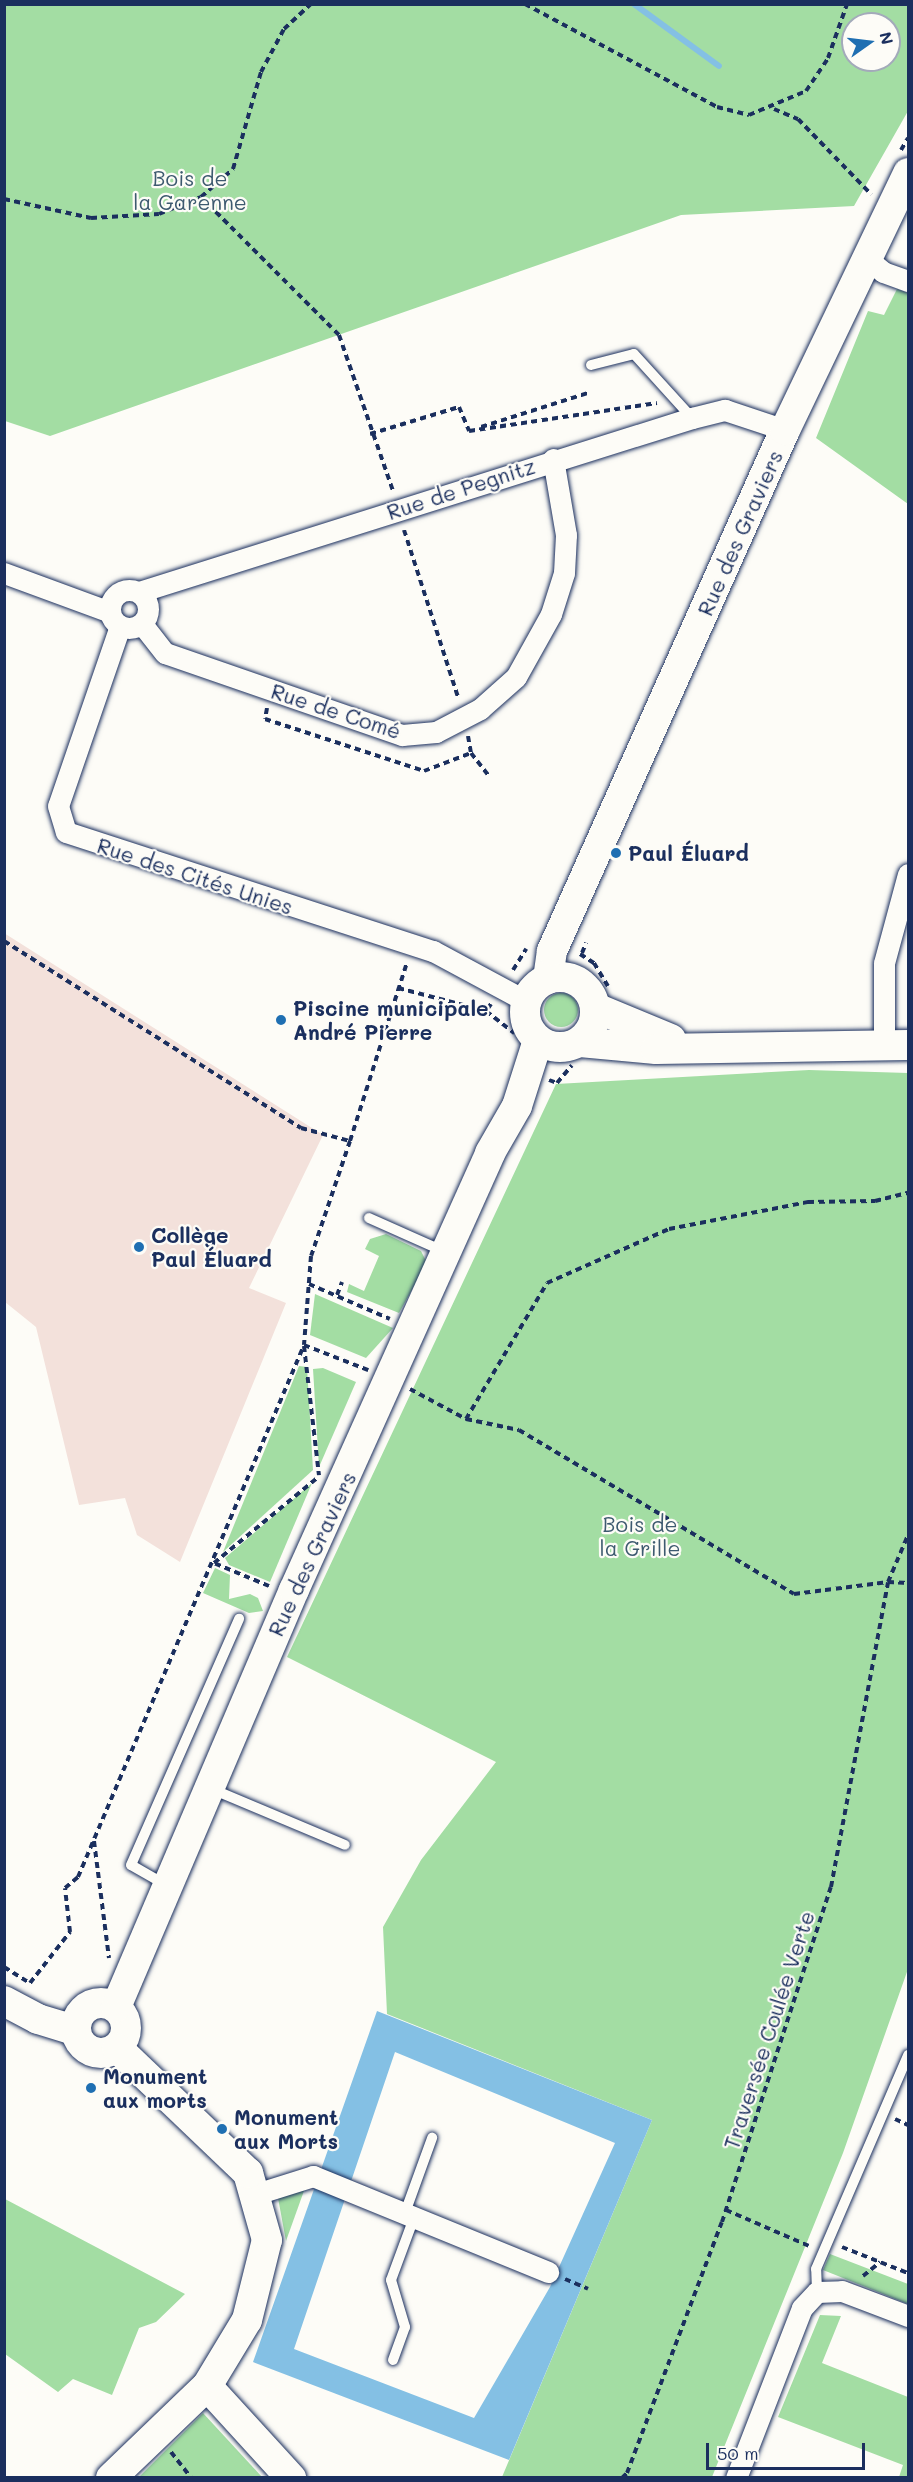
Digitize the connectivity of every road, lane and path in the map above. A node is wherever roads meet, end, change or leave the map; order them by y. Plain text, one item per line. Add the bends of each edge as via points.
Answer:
1 (311, 4) edge
2 (525, 4) edge
3 (847, 4) edge
4 (774, 109) junction
5 (909, 173) edge
6 (201, 197) junction
7 (4, 199) edge
8 (895, 201) junction
9 (866, 258) junction
10 (909, 280) edge
11 (591, 365) dead end
12 (591, 392) dead end
13 (676, 400) junction
14 (692, 418) junction
15 (785, 430) junction
16 (469, 431) junction
17 (370, 434) junction
18 (553, 459) junction
19 (398, 510) junction
20 (4, 573) edge
21 (139, 592) junction
22 (115, 619) junction
23 (142, 624) junction
24 (465, 718) junction
25 (906, 887) edge
26 (580, 897) junction
27 (4, 941) edge
28 (412, 944) junction
29 (548, 979) junction
30 (580, 982) junction
31 (398, 988) junction
32 (526, 1001) junction
33 (596, 1008) junction
34 (486, 1011) dead end
35 (562, 1043) junction
36 (692, 1044) junction
37 (896, 1044) edge
38 (350, 1141) junction
39 (909, 1193) edge
40 (369, 1218) dead end
41 (445, 1253) junction
42 (342, 1282) dead end
43 (309, 1283) junction
44 (337, 1295) junction
45 (399, 1322) dead end
46 (303, 1345) junction
47 (390, 1379) junction
48 (466, 1419) junction
49 (909, 1535) edge
50 (214, 1563) junction
51 (888, 1582) junction
52 (909, 1583) edge
53 (294, 1590) junction
54 (239, 1619) dead end
55 (209, 1788) junction
56 (94, 1840) junction
57 (345, 1845) dead end
58 (167, 1886) junction
59 (4, 1967) edge
60 (120, 1998) junction
61 (4, 2001) edge
62 (75, 2030) junction
63 (117, 2048) junction
64 (909, 2055) edge
65 (432, 2138) dead end
66 (256, 2194) junction
67 (726, 2210) junction
68 (410, 2212) junction
69 (827, 2243) junction
70 (880, 2262) junction
71 (548, 2272) dead end
72 (909, 2273) edge
73 (856, 2277) dead end
74 (817, 2292) junction
75 (909, 2316) edge
76 (393, 2360) dead end
77 (207, 2386) junction
78 (165, 2445) dead end
79 (628, 2475) edge
80 (111, 2478) edge
81 (191, 2478) edge
82 (291, 2478) edge
83 (622, 2478) edge
84 (736, 2478) edge

1 - 6 path via 284,29 261,72 233,169
2 - 4 path via 717,107 749,115
3 - 4 path via 828,58 806,91
4 - 8 path via 798,119 875,197
5 - 8 street, Rue des Graviers
6 - 7 path via 159,214 91,218
6 - 17 path via 339,335
8 - 9 street, Rue des Graviers
9 - 10 street via 883,272
9 - 15 street, Rue des Graviers
11 - 13 lane via 634,354
12 - 16 path
13 - 14 lane
13 - 16 path
14 - 15 street, Rue de Pegnitz via 725,410
14 - 18 street, Rue de Pegnitz
15 - 26 street, Rue des Graviers
16 - 17 path via 459,407
17 - 19 path
18 - 19 street, Rue de Pegnitz
18 - 24 street, Rue de Comé via 566,535 564,573 551,614 516,677
19 - 21 street, Rue de Pegnitz
19 - 24 path
20 - 22 street
21 - 22 street, Rue de Pegnitz via 116,595
21 - 23 street via 149,607
22 - 23 street
22 - 28 street, Rue des Cités Unies via 58,806 59,825 72,837
23 - 24 street, Rue de Comé via 165,653 402,735 436,732
25 - 37 street via 884,963
26 - 29 street, Rue des Graviers via 552,951
26 - 30 street, Rue des Graviers via 574,934
27 - 38 path via 301,1128
28 - 31 path
28 - 32 street, Rue des Cités Unies
29 - 30 street
29 - 32 street
30 - 33 street
31 - 34 path
31 - 38 path
32 - 35 street via 525,1016
33 - 35 street via 590,1033
33 - 36 street via 626,1024
35 - 36 street via 656,1049
35 - 41 street, Rue des Graviers via 517,1106
36 - 37 street
38 - 43 path via 311,1256
39 - 48 path via 875,1201 808,1202 669,1228 547,1283
40 - 41 lane
41 - 47 street, Rue des Graviers
42 - 44 path
43 - 44 path
43 - 46 path
44 - 45 path
46 - 47 path
46 - 50 path
46 - 50 path via 321,1478 311,1479
47 - 48 path
47 - 53 street, Rue des Graviers
48 - 51 path via 519,1430 794,1594
49 - 51 path, Traversée Coulée Verte
50 - 53 path via 274,1589
50 - 56 path
51 - 52 path
51 - 67 path, Traversée Coulée Verte via 831,1887
53 - 55 street, Rue des Graviers
54 - 58 lane via 131,1865
55 - 57 lane
55 - 58 street, Rue des Graviers
56 - 59 path via 78,1877 65,1888 70,1932 30,1983
56 - 60 path via 113,1986
58 - 60 street, Rue des Graviers
60 - 62 street via 92,2003 79,2014
60 - 63 street via 126,2027
61 - 62 street via 38,2019
62 - 63 street via 87,2049 102,2053
63 - 66 street via 238,2161
64 - 69 lane
65 - 68 lane
66 - 68 street via 313,2176
66 - 77 street via 267,2240 247,2320
67 - 69 path
67 - 79 path, Traversée Coulée Verte
68 - 71 street
68 - 76 lane via 392,2280 405,2327
69 - 70 path
69 - 74 lane via 816,2269
70 - 72 path
70 - 73 path via 871,2274
74 - 75 street via 842,2291
74 - 84 street via 802,2308
77 - 80 street
77 - 82 street
78 - 81 path
79 - 83 path

